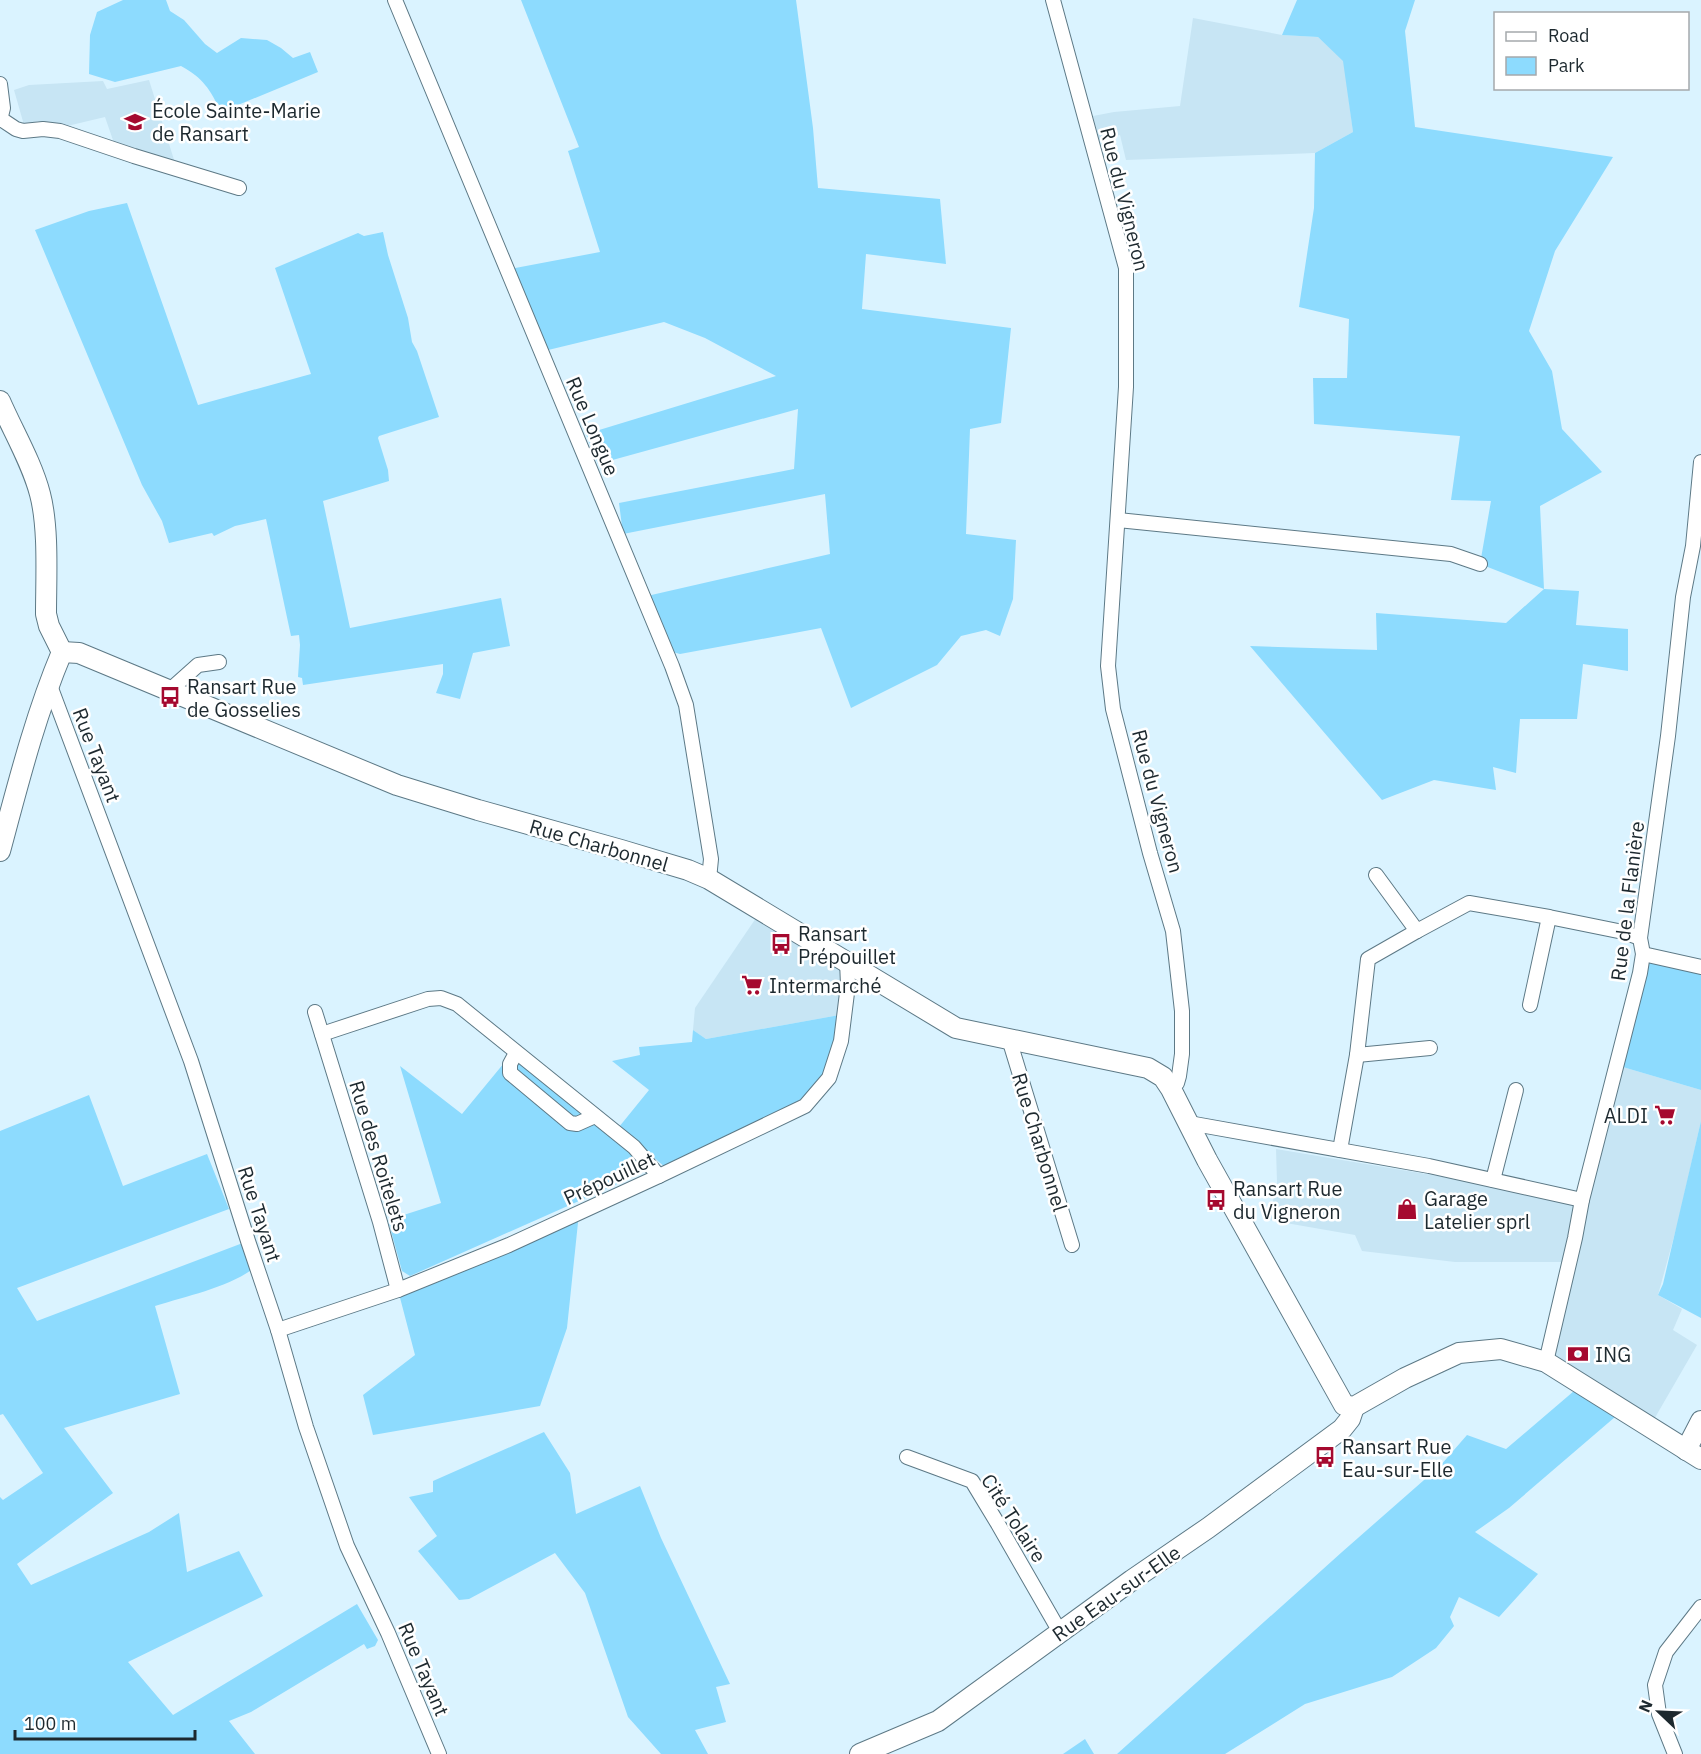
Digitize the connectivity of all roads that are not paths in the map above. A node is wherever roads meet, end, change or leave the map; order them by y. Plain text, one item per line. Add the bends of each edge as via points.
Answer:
1 (395, 0) edge
2 (1053, 0) edge
3 (1065, 0) edge
4 (1056, 14) junction
5 (0, 84) edge
6 (0, 119) edge
7 (239, 188) dead end
8 (0, 401) edge
9 (1701, 462) edge
10 (1118, 520) junction
11 (1697, 547) edge
12 (1480, 564) dead end
13 (62, 652) junction
14 (219, 662) dead end
15 (49, 683) junction
16 (170, 690) junction
17 (0, 851) edge
18 (1376, 875) dead end
19 (709, 879) junction
20 (1550, 917) junction
21 (1417, 931) junction
22 (1640, 938) junction
23 (1643, 954) junction
24 (846, 961) junction
25 (1701, 967) edge
26 (1530, 1005) dead end
27 (315, 1012) dead end
28 (321, 1034) junction
29 (1009, 1040) junction
30 (1430, 1048) dead end
31 (516, 1053) junction
32 (1357, 1055) junction
33 (1171, 1089) junction
34 (1516, 1090) dead end
35 (596, 1116) junction
36 (1189, 1122) junction
37 (1340, 1150) junction
38 (659, 1176) junction
39 (1493, 1180) junction
40 (1582, 1200) junction
41 (1072, 1245) dead end
42 (398, 1290) junction
43 (278, 1330) junction
44 (1546, 1362) junction
45 (1354, 1407) junction
46 (1701, 1421) edge
47 (1694, 1455) edge
48 (907, 1457) dead end
49 (1701, 1607) edge
50 (1060, 1632) junction
51 (439, 1754) edge
52 (860, 1754) edge
53 (1675, 1754) edge

1 - 19 street, Rue Longue via 686,705 711,860
2 - 4 street, Rue du Vigneron
3 - 4 street
4 - 10 street, Rue du Vigneron via 1126,268 1126,387
5 - 6 street
6 - 7 street via 23,131 60,130
8 - 13 street via 41,495 46,614
9 - 11 street, Rue de la Flanière
10 - 12 street via 1451,554
10 - 33 street, Rue du Vigneron via 1108,666 1113,709 1173,931 1182,1054 1177,1083
11 - 22 street, Rue de la Flanière via 1683,597
13 - 15 street
13 - 16 street, Rue Charbonnel via 80,653
14 - 16 street via 198,665
15 - 17 street
15 - 43 street, Rue Tayant via 191,1060
16 - 19 street, Rue Charbonnel via 398,785
18 - 21 street
19 - 24 street, Rue Charbonnel
20 - 21 street via 1469,903
20 - 22 street
20 - 26 street
21 - 32 street via 1368,959
22 - 23 street, Rue de la Flanière
23 - 25 street
23 - 40 street, Rue de la Flanière
24 - 29 street, Rue Charbonnel via 956,1028
24 - 38 street, Prépouillet via 848,985 841,1041 830,1078 805,1106
27 - 28 street, Rue des Roitelets
28 - 31 street via 441,998 457,1004
28 - 42 street, Rue des Roitelets
29 - 33 street, Rue Charbonnel via 1148,1068
29 - 41 street, Rue Charbonnel
30 - 32 street
31 - 35 street
31 - 35 street via 510,1073 570,1123
32 - 37 street
33 - 36 street, Rue Charbonnel
34 - 39 street
35 - 38 street via 634,1147
36 - 37 street
36 - 45 street, Rue Charbonnel via 1344,1405
37 - 39 street
38 - 42 street, Prépouillet via 509,1245
39 - 40 street
40 - 44 street, Rue de la Flanière
42 - 43 street, Prépouillet
43 - 51 street, Rue Tayant via 347,1546
44 - 45 street via 1501,1349 1459,1353
44 - 47 street
45 - 50 street, Rue Eau-sur-Elle via 1342,1429
46 - 47 street
48 - 50 street, Cité Tolaire via 972,1481
49 - 53 street via 1666,1652 1655,1685 1659,1714
50 - 52 street, Rue Eau-sur-Elle via 938,1720

